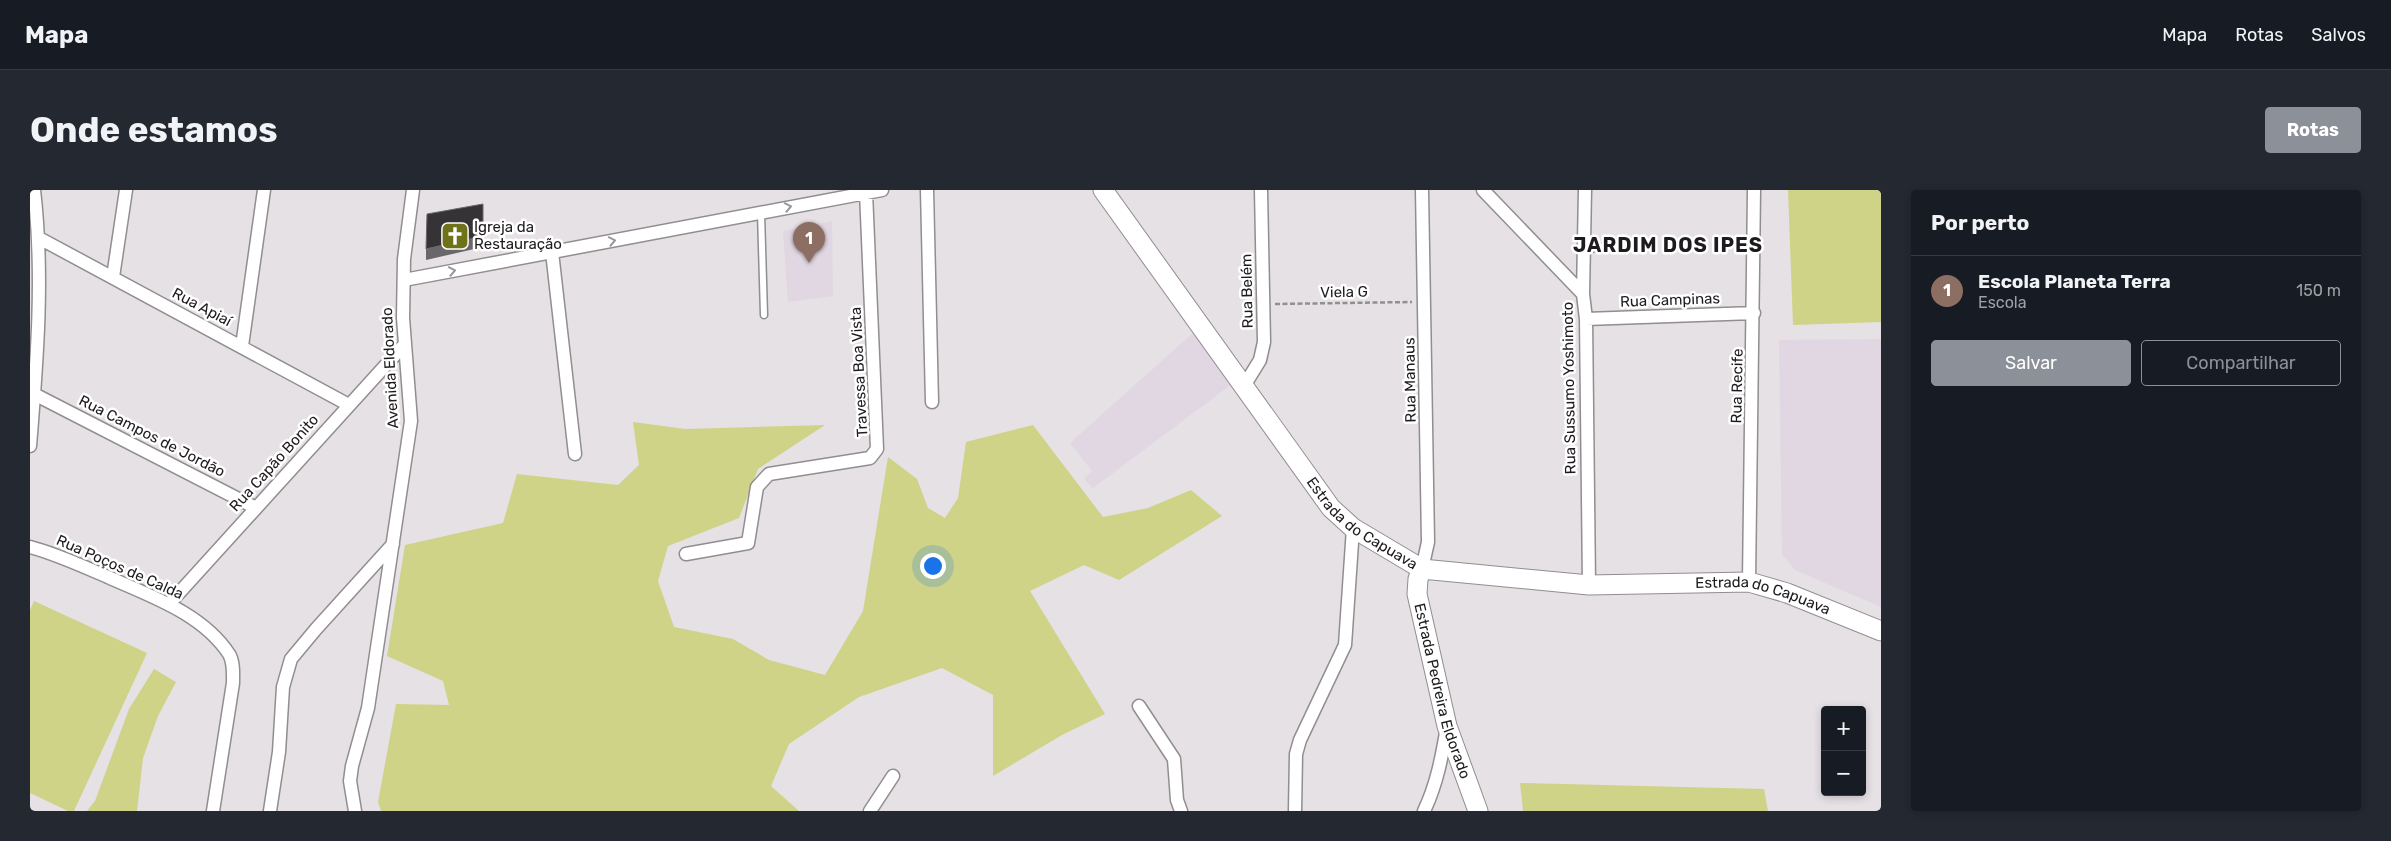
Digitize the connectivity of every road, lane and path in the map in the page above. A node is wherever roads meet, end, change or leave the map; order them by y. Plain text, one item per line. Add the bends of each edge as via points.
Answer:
1 (34, 190) edge
2 (126, 190) edge
3 (264, 190) edge
4 (413, 190) edge
5 (882, 190) edge
6 (927, 190) edge
7 (1103, 190) edge
8 (1262, 190) edge
9 (1422, 190) edge
10 (1483, 190) edge
11 (1585, 190) edge
12 (1754, 190) edge
13 (866, 192) junction
14 (761, 212) junction
15 (39, 238) junction
16 (1638, 241) dead end
17 (1583, 250) junction
18 (552, 252) junction
19 (113, 277) junction
20 (404, 280) junction
21 (1583, 294) junction
22 (1424, 302) junction
23 (1263, 304) junction
24 (1754, 313) junction
25 (764, 315) dead end
26 (1586, 319) junction
27 (404, 345) junction
28 (242, 346) junction
29 (1244, 386) junction
30 (34, 394) junction
31 (932, 402) dead end
32 (349, 405) junction
33 (30, 446) edge
34 (575, 454) dead end
35 (256, 508) junction
36 (1354, 528) junction
37 (393, 544) junction
38 (30, 546) edge
39 (686, 554) dead end
40 (1422, 569) junction
41 (1749, 582) junction
42 (1589, 585) junction
43 (169, 604) junction
44 (1881, 631) edge
45 (1139, 706) dead end
46 (1447, 726) junction
47 (893, 776) dead end
48 (213, 811) edge
49 (270, 811) edge
50 (355, 811) edge
51 (870, 811) edge
52 (1181, 811) edge
53 (1294, 811) edge
54 (1424, 811) edge
55 (1478, 811) edge

1 - 15 street
2 - 19 street
3 - 28 street
4 - 20 street, Avenida Eldorado
5 - 13 street
6 - 31 street
7 - 29 street, Estrada do Capuava
8 - 23 street, Rua Belém
9 - 22 street, Rua Manaus
10 - 21 street
11 - 17 street, Rua Sussumo Yoshimoto
12 - 24 street, Rua Recife
14 -> 13 street
13 - 39 street, Travessa Boa Vista via 877,449 870,458 769,474 756,487 748,543
18 -> 14 street
14 - 25 lane
15 - 19 street, Rua Apiaí
15 - 30 street
16 - 17 lane
17 - 21 street, Rua Sussumo Yoshimoto
20 -> 18 street
18 - 34 street
19 - 28 street, Rua Apiaí
20 - 27 street, Avenida Eldorado
21 - 26 street, Rua Sussumo Yoshimoto
22 - 23 path, Viela G
22 - 40 street, Rua Manaus via 1428,542
23 - 29 street, Rua Belém via 1263,350
24 - 26 street, Rua Campinas
24 - 41 street, Rua Recife
26 - 42 street, Rua Sussumo Yoshimoto
27 - 32 street, Rua Capão Bonito
27 - 37 street, Avenida Eldorado via 411,421
28 - 32 street, Rua Apiaí
29 - 36 street, Estrada do Capuava via 1331,508
30 - 33 street
30 - 35 street, Rua Campos de Jordão
32 - 35 street, Rua Capão Bonito
35 - 43 street, Rua Capão Bonito
36 - 40 street, Estrada do Capuava
36 - 53 street via 1344,645 1300,740 1296,754
37 - 49 street via 291,660 283,687 279,752
37 - 50 street, Avenida Eldorado via 368,708 352,766 350,781
38 - 43 street, Rua Poços de Calda
40 - 42 street, Estrada do Capuava
40 - 46 street, Estrada Pedreira Eldorado via 1417,594
41 - 42 street, Estrada do Capuava
41 - 44 street, Estrada do Capuava via 1787,593
43 - 48 street, Rua Poços de Calda via 217,639 230,655 234,669
45 - 52 street via 1174,758 1177,800
46 - 54 street via 1440,767
46 - 55 street, Estrada Pedreira Eldorado
47 - 51 street

